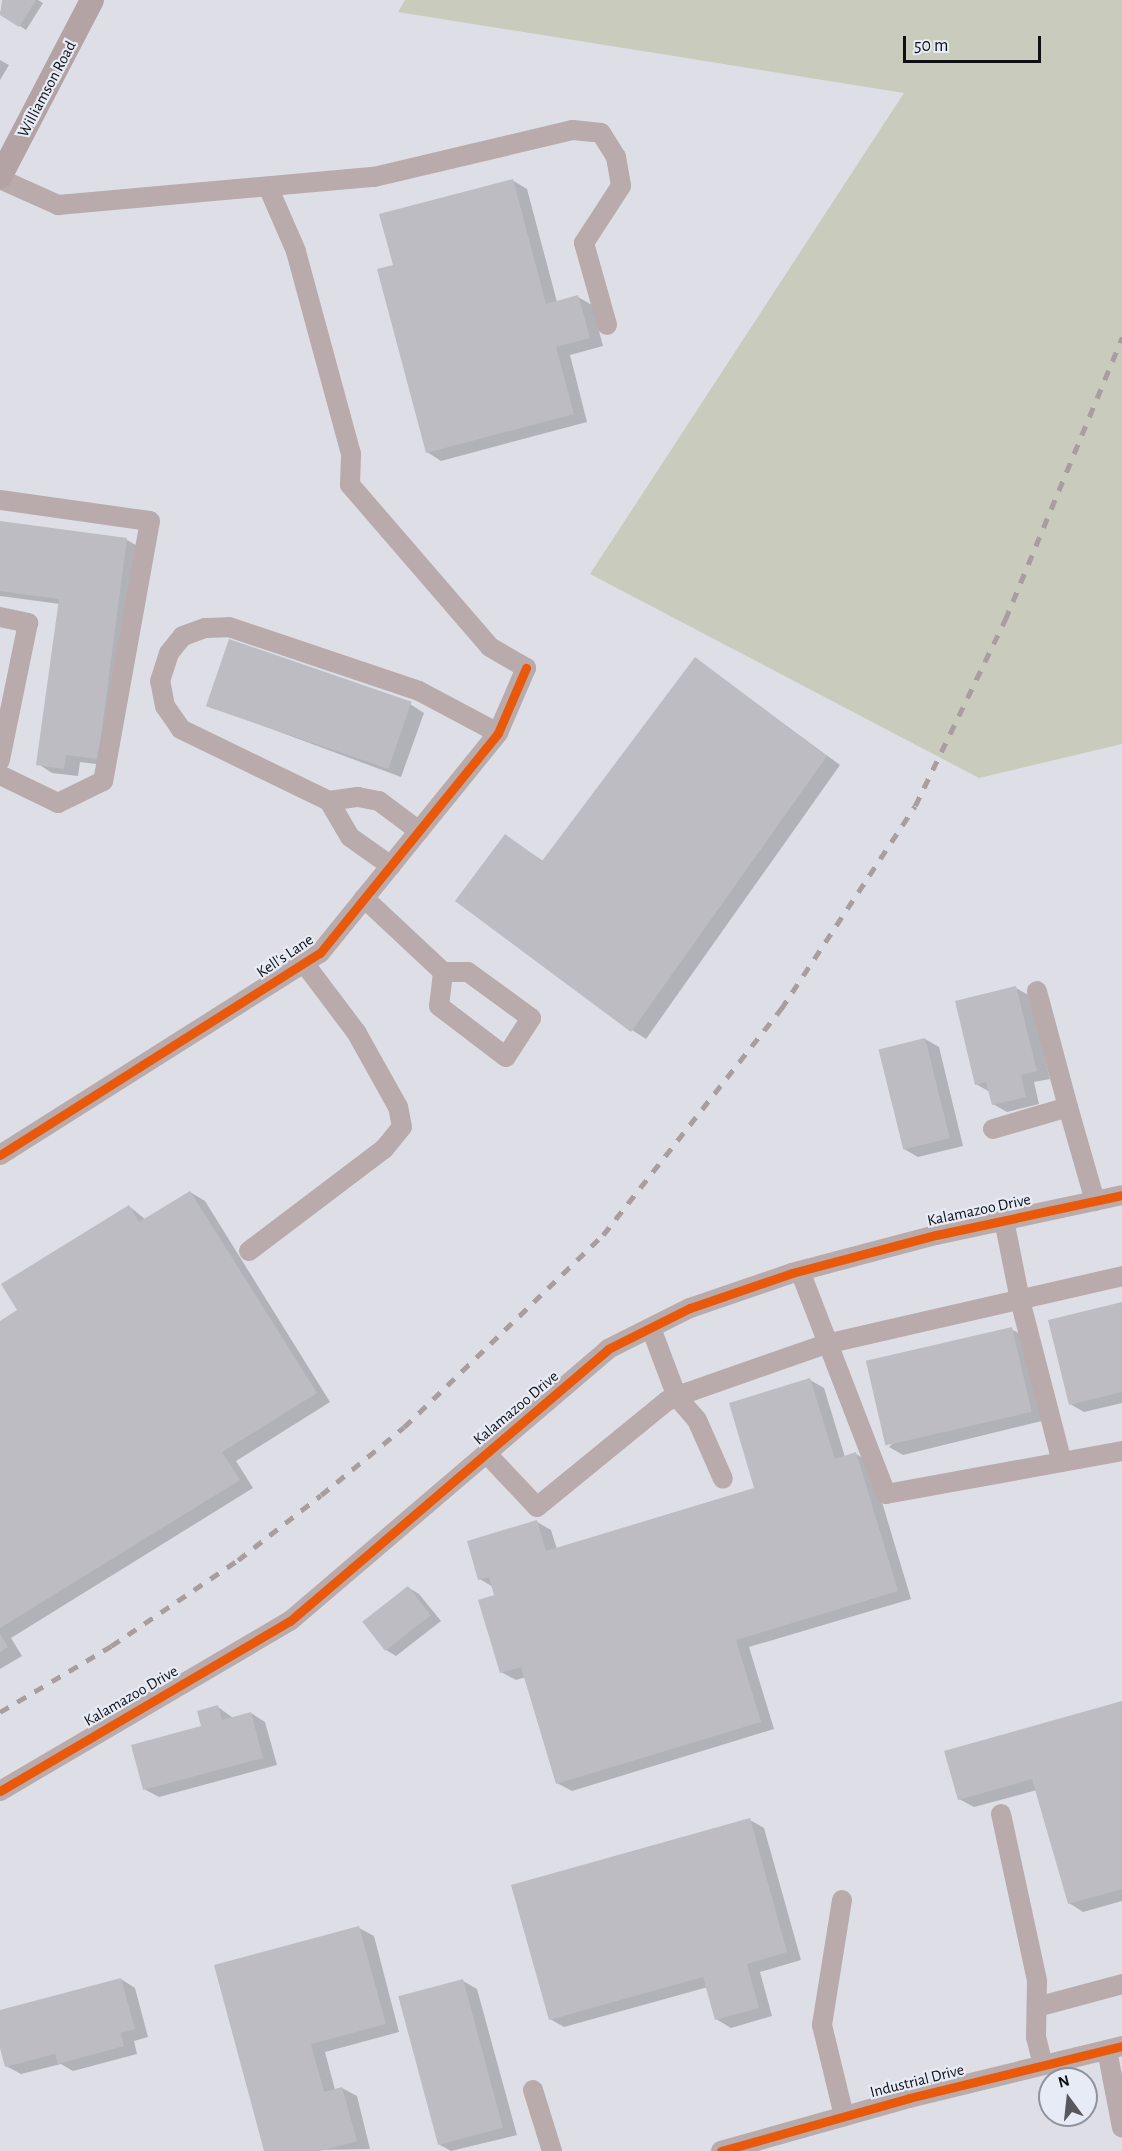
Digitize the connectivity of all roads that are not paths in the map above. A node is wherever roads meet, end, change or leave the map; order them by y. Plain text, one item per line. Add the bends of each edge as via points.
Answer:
1 (92, 0) edge
2 (0, 178) edge
3 (268, 187) junction
4 (607, 325) dead end
5 (0, 500) edge
6 (0, 617) edge
7 (498, 733) junction
8 (0, 760) edge
9 (0, 775) edge
10 (329, 801) junction
11 (419, 831) junction
12 (390, 866) junction
13 (364, 898) junction
14 (304, 963) junction
15 (443, 972) junction
16 (1037, 991) dead end
17 (1068, 1107) junction
18 (993, 1129) dead end
19 (0, 1155) edge
20 (1122, 1195) edge
21 (1095, 1201) junction
22 (1004, 1220) junction
23 (249, 1251) dead end
24 (800, 1271) junction
25 (1122, 1276) edge
26 (1020, 1300) junction
27 (651, 1328) junction
28 (826, 1344) junction
29 (677, 1397) junction
30 (1122, 1451) edge
31 (486, 1453) junction
32 (1062, 1462) junction
33 (723, 1479) dead end
34 (0, 1791) edge
35 (1001, 1814) dead end
36 (842, 1900) dead end
37 (1122, 1984) edge
38 (1037, 2007) junction
39 (1114, 2048) edge
40 (1043, 2065) junction
41 (533, 2090) dead end
42 (844, 2116) junction
43 (1122, 2128) edge
44 (552, 2151) edge
45 (721, 2151) edge

1 - 2 main road, Williamson Road
2 - 3 street via 58,205
3 - 4 street via 374,177 573,130 601,133 616,157 621,186 584,243
3 - 7 street, Kell's Lane via 296,251 351,454 350,485 490,647 526,668
5 - 9 street via 150,521 103,782 58,802
6 - 8 street via 28,623
7 - 10 street via 419,691 229,627 205,628 183,636 169,652 160,681 165,706 181,729
7 - 11 street, Kell's Lane
10 - 11 street via 358,797 379,801
10 - 12 street via 350,837
11 - 12 street, Kell's Lane
12 - 13 street, Kell's Lane
13 - 14 street, Kell's Lane via 320,953
13 - 15 street
14 - 19 street, Kell's Lane
14 - 23 street via 374,1063 398,1107 402,1127 384,1149
15 - 15 street via 468,972 531,1018 506,1057 439,1006
16 - 17 street
17 - 18 street
17 - 21 street
20 - 21 street, Kalamazoo Drive
21 - 22 street, Kalamazoo Drive
22 - 24 street, Kalamazoo Drive
22 - 26 street
24 - 27 street, Kalamazoo Drive via 690,1308
24 - 28 street
25 - 26 street
26 - 28 street
26 - 32 street
27 - 29 street
27 - 31 street, Kalamazoo Drive via 608,1349
28 - 29 street
28 - 32 street via 886,1494
29 - 31 street via 537,1507
29 - 33 street via 698,1420
30 - 32 street
31 - 34 street, Kalamazoo Drive via 290,1621
35 - 38 street via 1037,1981
36 - 42 street via 822,2025
37 - 38 street
38 - 40 street via 1036,2037
39 - 40 street, Industrial Drive
39 - 43 street
40 - 42 street, Industrial Drive
41 - 44 street
42 - 45 street, Industrial Drive

